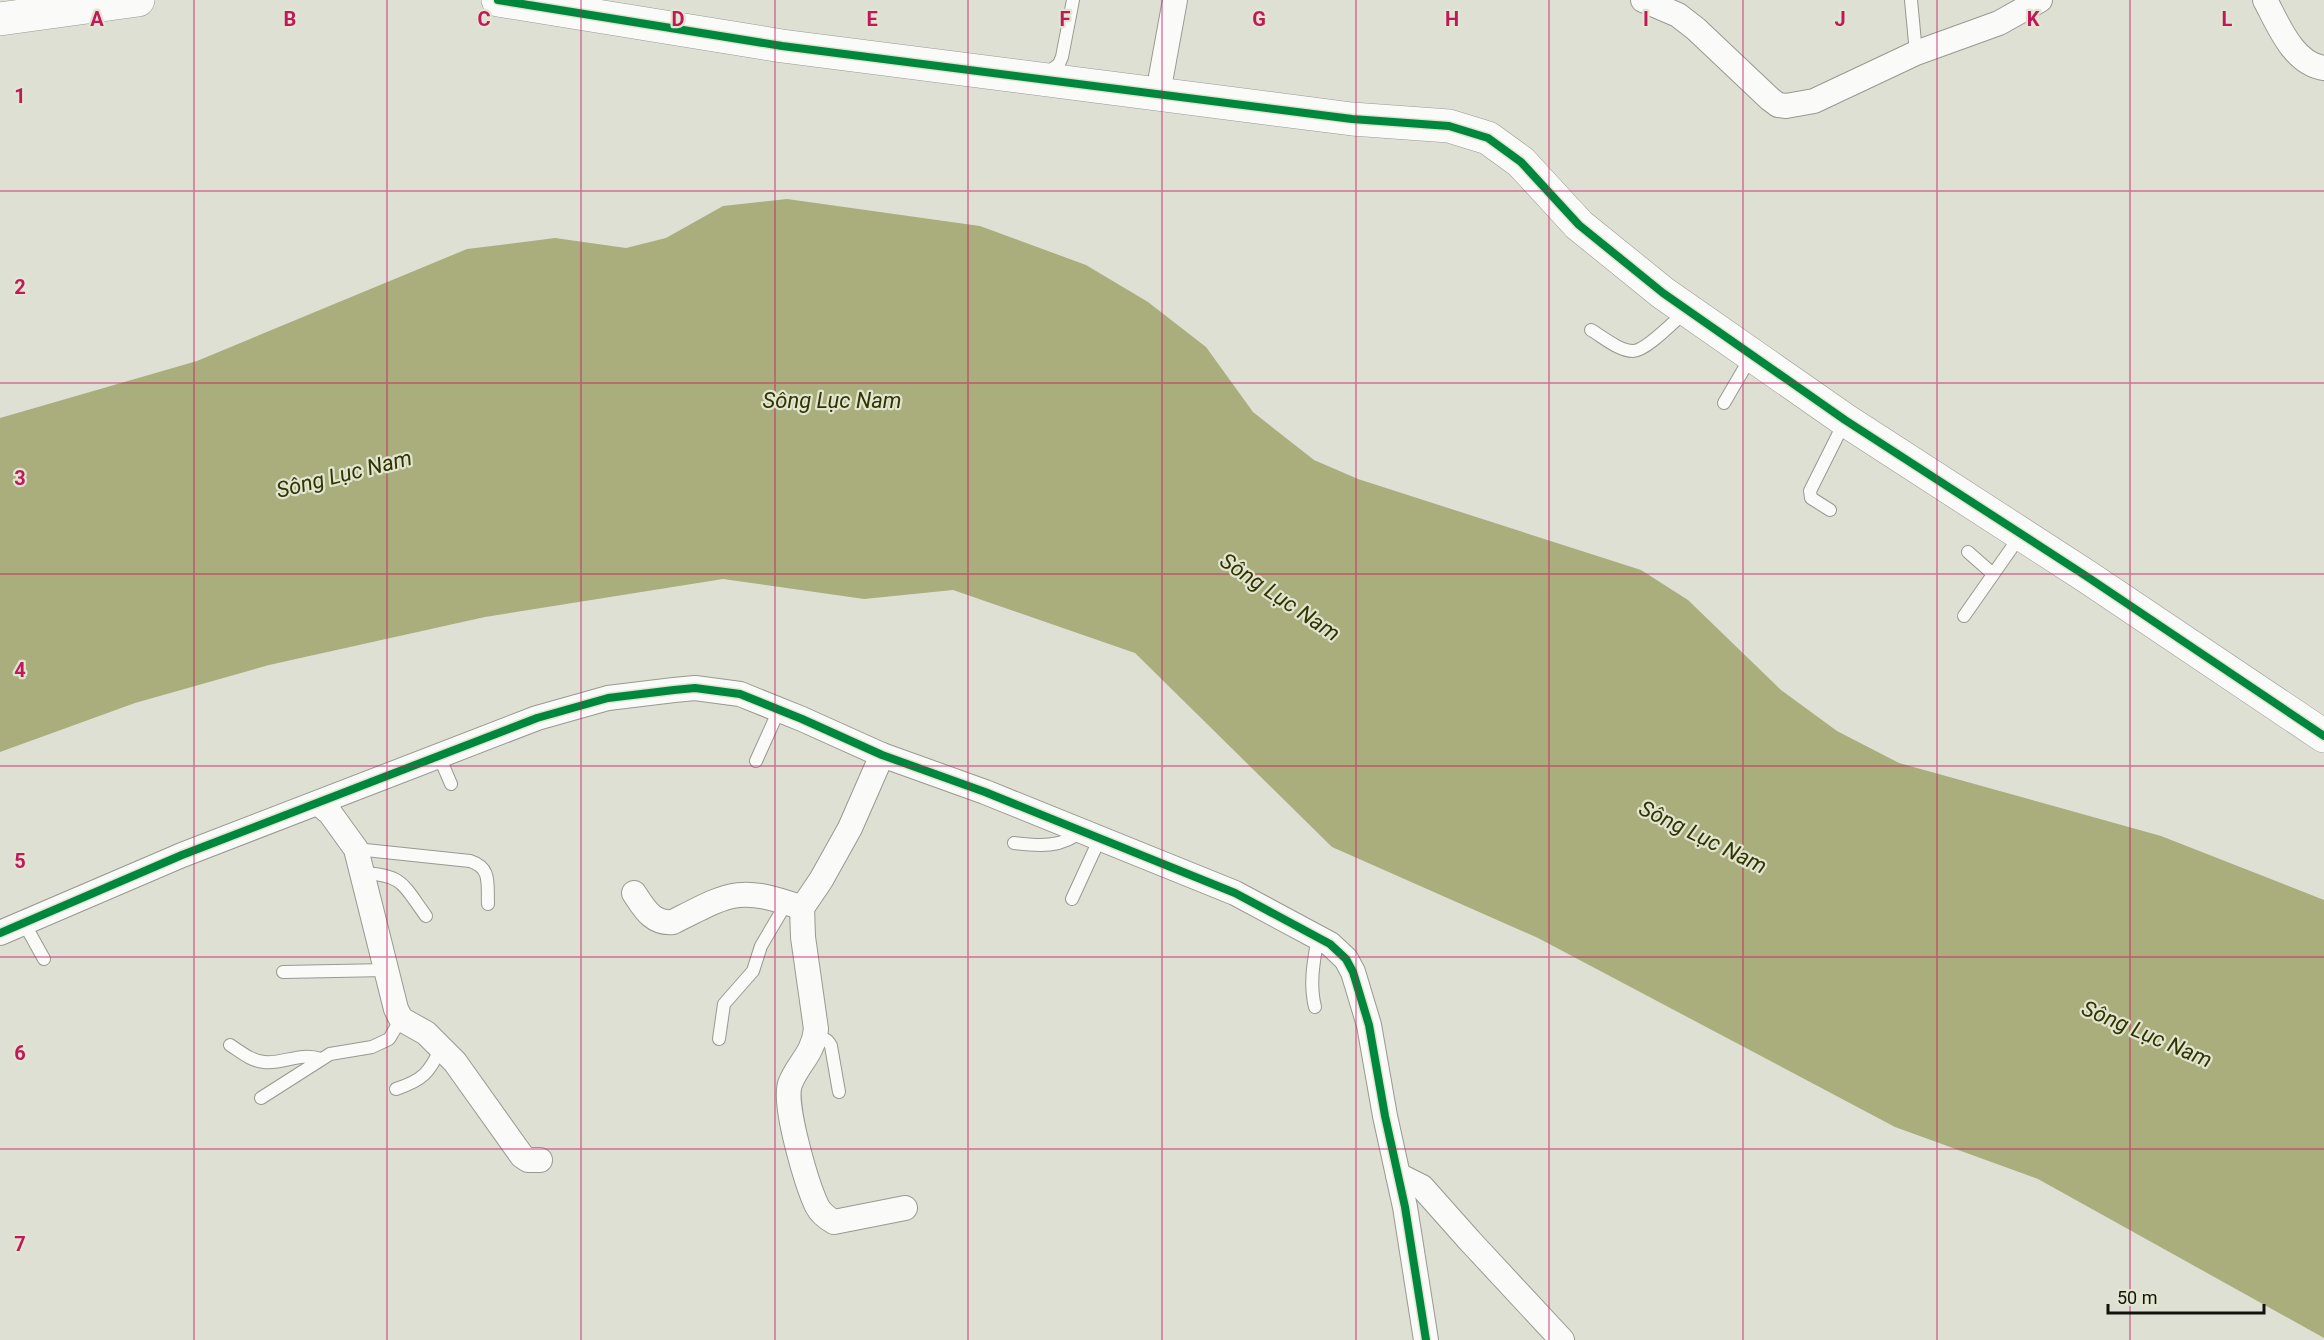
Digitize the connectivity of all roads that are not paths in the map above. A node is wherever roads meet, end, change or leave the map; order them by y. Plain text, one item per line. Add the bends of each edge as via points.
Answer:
1 (138, 0) edge
2 (498, 0) edge
3 (1073, 0) edge
4 (1175, 0) edge
5 (1643, 0) edge
6 (1911, 0) edge
7 (2040, 0) edge
8 (2265, 0) edge
9 (0, 19) edge
10 (1916, 53) junction
11 (2324, 68) edge
12 (1041, 78) junction
13 (1158, 93) junction
14 (1687, 310) junction
15 (1591, 330) dead end
16 (1752, 355) junction
17 (1724, 403) dead end
18 (1845, 420) junction
19 (1830, 510) dead end
20 (2022, 534) junction
21 (1968, 552) dead end
22 (1994, 574) junction
23 (1964, 616) dead end
24 (779, 710) junction
25 (2324, 736) edge
26 (882, 755) junction
27 (439, 756) junction
28 (756, 761) dead end
29 (451, 784) dead end
30 (318, 803) junction
31 (1091, 835) junction
32 (1014, 843) dead end
33 (356, 849) junction
34 (363, 873) junction
35 (634, 893) dead end
36 (1072, 899) dead end
37 (488, 904) dead end
38 (795, 905) junction
39 (426, 916) dead end
40 (24, 923) junction
41 (0, 933) edge
42 (1318, 936) junction
43 (44, 959) dead end
44 (387, 970) junction
45 (283, 972) dead end
46 (1315, 1007) dead end
47 (401, 1019) junction
48 (719, 1039) dead end
49 (815, 1040) junction
50 (230, 1045) dead end
51 (441, 1048) junction
52 (321, 1059) junction
53 (396, 1089) dead end
54 (839, 1092) dead end
55 (261, 1098) dead end
56 (540, 1160) dead end
57 (1398, 1175) junction
58 (905, 1208) dead end
59 (1426, 1340) edge
60 (1562, 1340) edge

1 - 9 street
2 - 12 street via 782,46
3 - 12 lane via 1062,57
4 - 13 street
5 - 10 street via 1678,15 1778,105 1814,101
6 - 10 lane
7 - 10 street via 1999,23
8 - 11 street via 2292,48 2307,62
12 - 13 street
13 - 14 street via 1352,119 1449,126 1488,138 1521,162 1579,225
14 - 15 lane via 1635,351
14 - 16 street
16 - 17 lane
16 - 18 street
18 - 19 lane via 1810,491 1811,498
18 - 20 street
20 - 22 lane
20 - 25 street
21 - 22 lane
22 - 23 lane
24 - 26 street
24 - 27 street via 722,690 652,692 608,698 537,718
24 - 28 lane
26 - 31 street
26 - 38 street via 850,828 821,880
27 - 29 lane
27 - 30 street
30 - 33 street
30 - 40 street via 182,855
31 - 32 lane via 1063,843
31 - 36 lane
31 - 42 street via 1234,893
33 - 34 street
33 - 37 lane via 481,865 486,872
34 - 39 lane via 393,877
34 - 44 street
35 - 38 street via 651,916 665,923 733,894 773,897
38 - 48 lane via 761,946 753,971 724,1004
38 - 49 street via 815,1016
40 - 41 street
40 - 43 lane
42 - 46 lane via 1311,992
42 - 57 street via 1346,959 1353,972 1369,1025
44 - 45 lane
44 - 47 street
47 - 51 street via 426,1033
47 - 52 lane via 389,1040 381,1044 343,1050
49 - 54 lane via 824,1038 831,1046
49 - 58 street via 790,1083 789,1094 796,1144 817,1206 823,1216 834,1222
50 - 52 lane via 251,1059 264,1062 306,1055
51 - 53 lane via 424,1076
51 - 56 street via 522,1156
52 - 55 lane
57 - 59 street
57 - 60 street via 1422,1187

